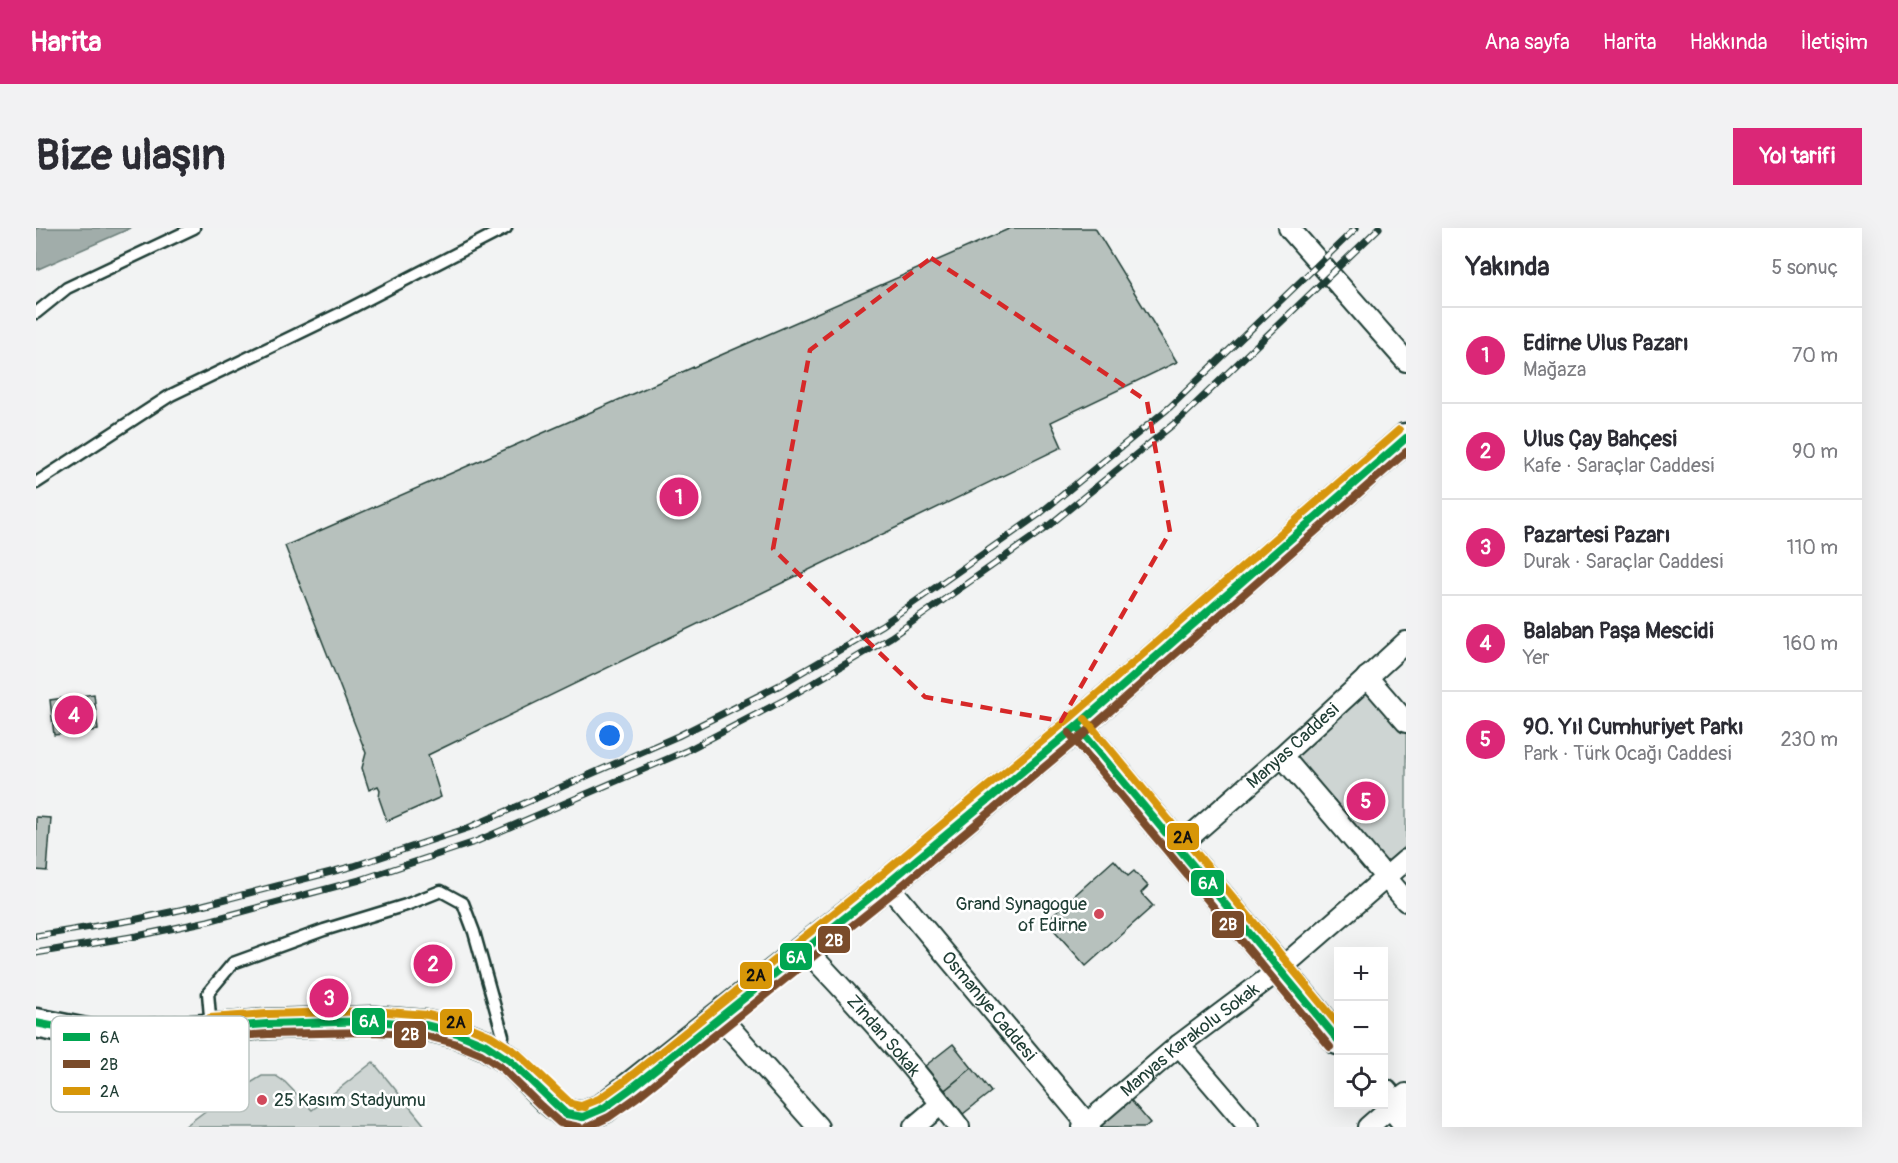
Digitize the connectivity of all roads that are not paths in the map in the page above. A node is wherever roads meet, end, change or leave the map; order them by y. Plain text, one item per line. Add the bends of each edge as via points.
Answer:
1 (194, 228) edge
2 (506, 228) edge
3 (1289, 228) edge
4 (36, 313) edge
5 (1406, 362) edge
6 (1406, 438) edge
7 (36, 483) edge
8 (1406, 642) edge
9 (1367, 677) junction
10 (1406, 722) edge
11 (1077, 726) junction
12 (1282, 756) junction
13 (1178, 847) junction
14 (1406, 860) edge
15 (1386, 878) junction
16 (887, 884) junction
17 (1406, 901) edge
18 (805, 949) junction
19 (1279, 970) junction
20 (210, 1016) edge
21 (721, 1018) junction
22 (36, 1023) edge
23 (249, 1025) edge
24 (51, 1026) edge
25 (1334, 1035) edge
26 (1179, 1045) junction
27 (500, 1055) junction
28 (941, 1104) junction
29 (1397, 1104) edge
30 (588, 1122) edge
31 (1087, 1126) edge
32 (818, 1127) edge
33 (914, 1127) edge
34 (959, 1127) edge
35 (1249, 1127) edge
36 (1368, 1127) edge

1 - 4 lane via 67,288
2 - 7 lane via 171,394
3 - 5 street
6 - 11 main road
8 - 9 street, Manyas Caddesi
9 - 10 street
9 - 12 street, Manyas Caddesi
11 - 13 main road
11 - 16 main road
12 - 13 street, Manyas Caddesi
12 - 15 street
13 - 19 main road
14 - 15 street, Manyas Karakolu Sokak
15 - 17 street
15 - 19 street, Manyas Karakolu Sokak
16 - 18 main road
16 - 31 street, Osmaniye Caddesi
18 - 21 main road
18 - 28 street, Zindan Sokak
19 - 25 main road
19 - 26 street, Manyas Karakolu Sokak
20 - 27 lane via 208,993 233,963 441,891 463,903 474,932 503,1036
21 - 30 main road
21 - 32 street
22 - 24 main road
23 - 27 main road via 373,1021 425,1025 457,1033
26 - 31 street, Manyas Karakolu Sokak
26 - 35 street
27 - 30 main road via 566,1114
28 - 33 street
28 - 34 street, Zindan Sokak
29 - 36 street

